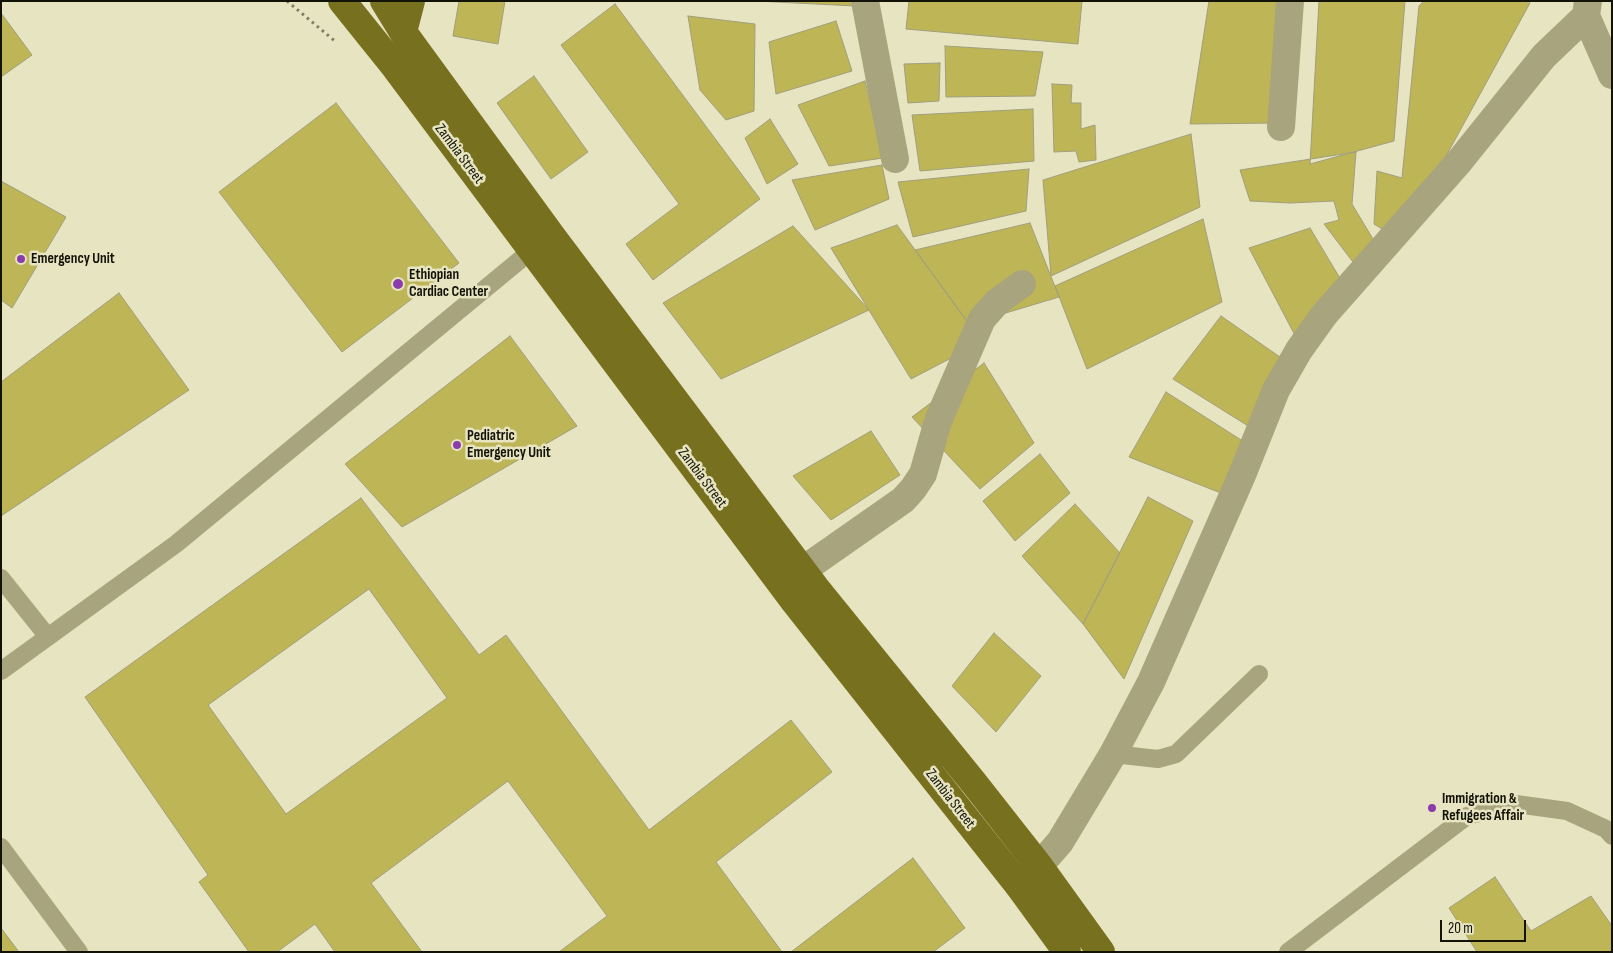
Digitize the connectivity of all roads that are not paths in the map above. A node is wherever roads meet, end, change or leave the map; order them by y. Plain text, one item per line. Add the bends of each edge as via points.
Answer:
1 (342, 1) edge
2 (384, 1) edge
3 (411, 1) edge
4 (865, 1) edge
5 (1290, 1) edge
6 (1587, 9) edge
7 (403, 32) junction
8 (1612, 75) edge
9 (1281, 126) dead end
10 (895, 159) dead end
11 (541, 243) junction
12 (1022, 284) dead end
13 (792, 577) junction
14 (1, 578) edge
15 (48, 637) junction
16 (1, 671) edge
17 (1259, 674) dead end
18 (1113, 754) junction
19 (1612, 836) edge
20 (1, 847) edge
21 (1039, 866) junction
22 (1018, 886) junction
23 (1094, 942) edge
24 (1064, 951) edge
25 (79, 952) edge
26 (1288, 952) edge

1 - 11 main road, Zambia Street
2 - 7 main road, Zambia Street
3 - 7 main road
4 - 10 street
5 - 9 street
6 - 8 street
6 - 18 street via 1544,56 1458,163 1324,315 1299,350 1276,390 1151,682
7 - 11 main road, Zambia Street
11 - 13 main road, Zambia Street
11 - 15 lane via 176,544
12 - 13 street via 997,302 982,319 938,421 923,474 913,489 904,500
13 - 21 main road, Zambia Street
13 - 22 main road, Zambia Street
14 - 15 lane
15 - 16 lane
17 - 18 lane via 1176,754 1158,759
18 - 21 street via 1060,842
19 - 26 lane via 1606,829 1567,811 1516,804 1467,816
20 - 25 lane
21 - 22 street
21 - 23 main road, Zambia Street
22 - 24 main road, Zambia Street
23 - 24 street

